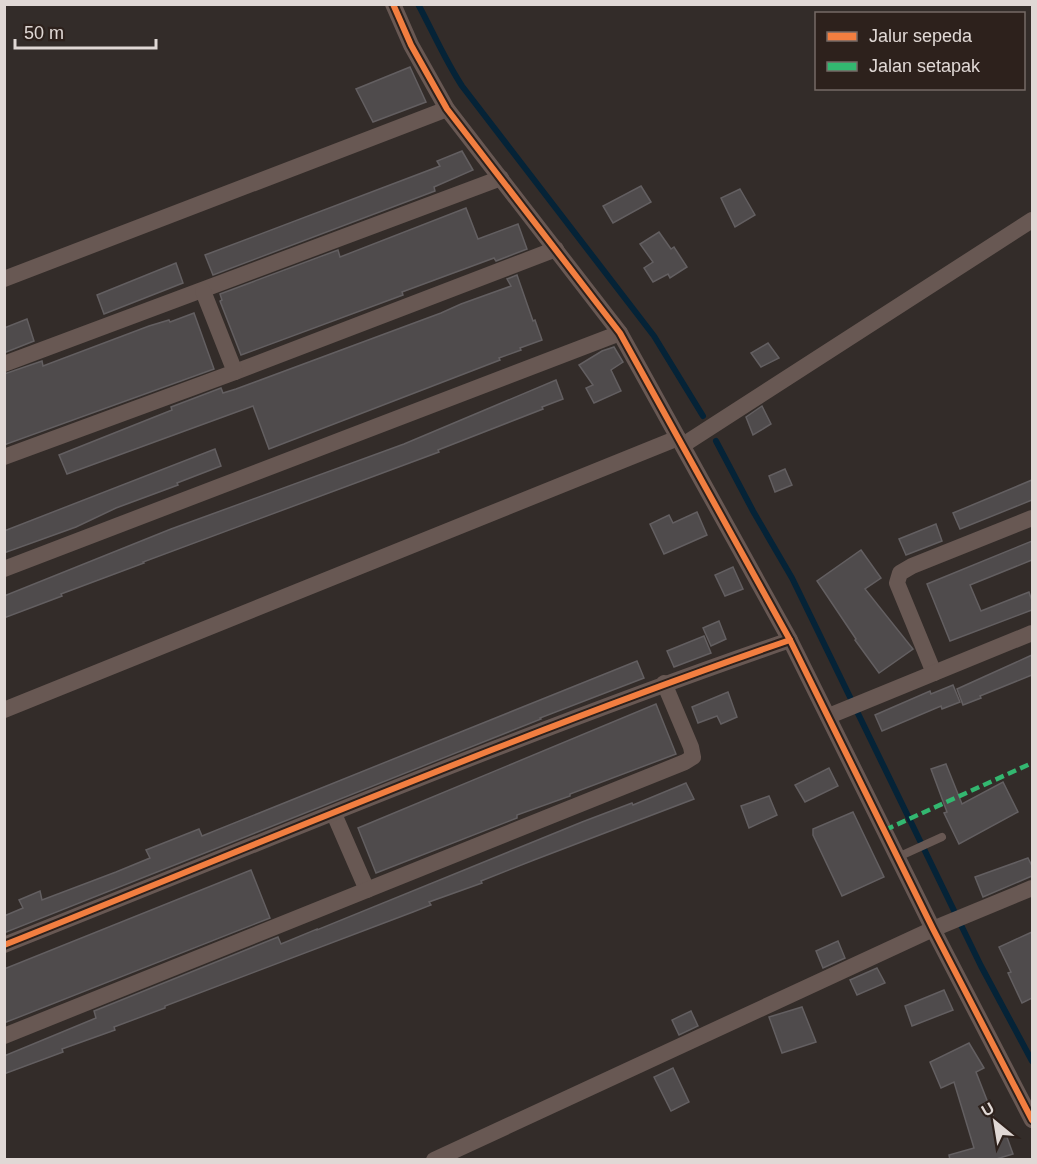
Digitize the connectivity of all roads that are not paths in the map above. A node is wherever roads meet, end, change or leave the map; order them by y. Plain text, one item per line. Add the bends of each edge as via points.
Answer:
1 (393, 4) edge
2 (447, 109) junction
3 (501, 178) junction
4 (1032, 220) edge
5 (556, 249) junction
6 (4, 279) edge
7 (203, 291) junction
8 (620, 333) junction
9 (4, 364) edge
10 (235, 372) junction
11 (681, 441) junction
12 (4, 458) edge
13 (1032, 518) edge
14 (4, 569) edge
15 (1032, 633) edge
16 (790, 640) junction
17 (934, 673) junction
18 (664, 683) junction
19 (4, 710) edge
20 (834, 714) junction
21 (334, 814) junction
22 (938, 839) dead end
23 (904, 854) junction
24 (1032, 888) edge
25 (367, 890) junction
26 (938, 927) junction
27 (4, 945) edge
28 (4, 1036) edge
29 (1032, 1120) edge
30 (434, 1160) edge

1 - 2 street
2 - 3 street
2 - 6 street
3 - 5 street
3 - 7 street
4 - 11 street
5 - 8 street
5 - 10 street
7 - 9 street
7 - 10 street
8 - 11 street
8 - 14 street
10 - 12 street
11 - 16 street
11 - 19 street
13 - 17 street via 900,573 897,583
15 - 17 street
16 - 18 street
16 - 20 street
17 - 20 street
18 - 21 street
18 - 25 street via 693,757
20 - 23 street
21 - 25 street
21 - 27 street
22 - 23 lane
23 - 26 street
24 - 26 street
25 - 28 street
26 - 29 street
26 - 30 street

